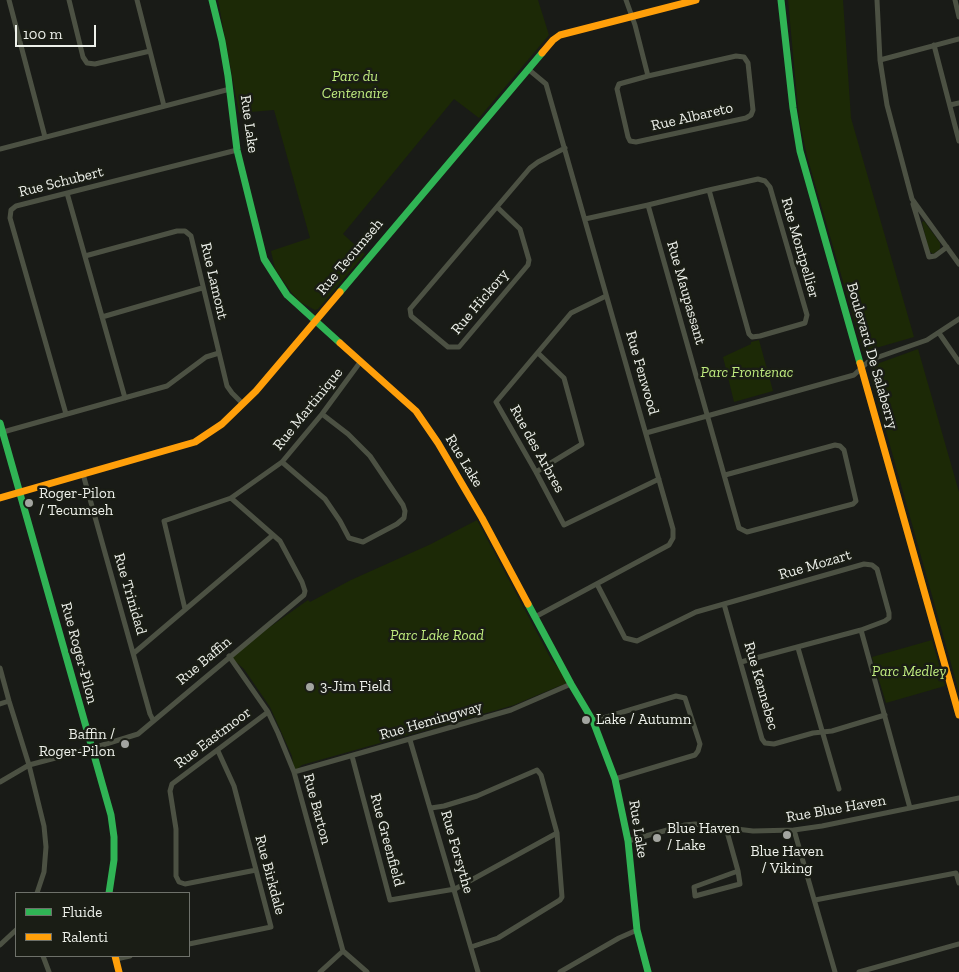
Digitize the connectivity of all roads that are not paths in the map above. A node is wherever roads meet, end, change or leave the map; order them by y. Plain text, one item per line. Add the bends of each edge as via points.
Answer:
1 (9, 0) edge
2 (69, 0) edge
3 (137, 0) edge
4 (212, 0) edge
5 (626, 0) edge
6 (693, 0) edge
7 (781, 0) edge
8 (877, 0) edge
9 (955, 0) edge
10 (632, 16) junction
11 (959, 17) edge
12 (959, 38) edge
13 (934, 45) junction
14 (150, 51) junction
15 (880, 60) junction
16 (528, 70) junction
17 (648, 76) junction
18 (230, 89) junction
19 (959, 103) edge
20 (950, 105) junction
21 (164, 106) junction
22 (44, 138) junction
23 (959, 141) edge
24 (565, 148) junction
25 (0, 149) edge
26 (237, 150) junction
27 (709, 190) junction
28 (67, 193) junction
29 (912, 199) junction
30 (648, 205) junction
31 (497, 208) junction
32 (585, 218) junction
33 (948, 247) junction
34 (85, 256) junction
35 (959, 264) edge
36 (202, 288) junction
37 (606, 296) junction
38 (102, 318) junction
39 (959, 319) edge
40 (314, 321) junction
41 (939, 333) junction
42 (218, 353) junction
43 (538, 353) junction
44 (361, 362) junction
45 (959, 362) edge
46 (861, 367) junction
47 (124, 398) junction
48 (243, 404) junction
49 (66, 414) junction
50 (322, 414) junction
51 (707, 416) junction
52 (0, 423) edge
53 (3, 432) junction
54 (646, 433) junction
55 (282, 462) junction
56 (536, 472) junction
57 (83, 474) junction
58 (725, 475) junction
59 (659, 479) junction
60 (20, 492) junction
61 (0, 498) edge
62 (231, 498) junction
63 (273, 535) junction
64 (597, 584) junction
65 (724, 604) junction
66 (185, 609) junction
67 (535, 617) junction
68 (861, 630) junction
69 (798, 648) junction
70 (134, 652) junction
71 (229, 656) junction
72 (741, 662) junction
73 (0, 668) edge
74 (571, 684) junction
75 (8, 701) junction
76 (0, 704) edge
77 (268, 712) junction
78 (885, 715) junction
79 (959, 716) edge
80 (153, 720) junction
81 (593, 721) junction
82 (823, 732) junction
83 (410, 740) junction
84 (93, 748) junction
85 (218, 751) junction
86 (352, 756) junction
87 (28, 765) junction
88 (294, 772) junction
89 (615, 779) junction
90 (0, 782) edge
91 (839, 789) dead end
92 (959, 798) edge
93 (431, 808) junction
94 (910, 808) junction
95 (726, 828) junction
96 (794, 830) junction
97 (557, 833) junction
98 (628, 841) junction
99 (256, 870) junction
100 (738, 872) junction
101 (959, 883) edge
102 (454, 889) junction
103 (37, 892) edge
104 (109, 892) edge
105 (815, 900) junction
106 (638, 930) junction
107 (15, 931) edge
108 (190, 944) edge
109 (959, 944) edge
110 (0, 945) edge
111 (471, 947) junction
112 (343, 951) junction
113 (42, 957) edge
114 (115, 957) edge
115 (880, 966) junction
116 (49, 972) edge
117 (119, 972) edge
118 (320, 972) edge
119 (367, 972) edge
120 (478, 972) edge
121 (560, 972) edge
122 (648, 972) edge
123 (835, 972) edge
124 (859, 972) edge
125 (882, 972) edge

1 - 22 street
2 - 14 street via 87,63
3 - 14 street
4 - 18 street, Rue Lake
5 - 10 street
6 - 10 street, Rue Tecumseh
7 - 46 street, Boulevard De Salaberry via 798,138
8 - 15 street
9 - 11 street
10 - 16 street, Rue Tecumseh via 560,34
10 - 17 street
12 - 13 street
13 - 15 street
13 - 20 street
14 - 21 street
15 - 29 street via 887,105
16 - 24 street, Rue Fenwood via 546,84
16 - 40 street, Rue Tecumseh
17 - 17 street, Rue Albareto via 619,84 616,89 630,141 746,118 753,110 748,63 744,57 736,56
18 - 21 street
18 - 26 street, Rue Lake
19 - 20 street
20 - 23 street
21 - 22 street
22 - 25 street
24 - 31 street, Rue Hickory via 530,168
24 - 32 street, Rue Fenwood
26 - 28 street, Rue Schubert
26 - 40 street, Rue Lake via 264,259 287,295
27 - 27 street, Rue Montpellier via 758,179 770,186 807,315 805,323 760,336 749,334
27 - 30 street, Rue Montpellier
28 - 34 street
28 - 49 street, Rue Schubert via 16,206 11,210 10,218
29 - 33 street
29 - 33 street via 929,257
30 - 32 street, Rue Montpellier
30 - 51 street, Rue Maupassant
31 - 31 street, Rue Hickory via 410,308 411,316 448,347 459,347 528,265 520,229
32 - 37 street, Rue Fenwood
33 - 35 street
34 - 36 street, Rue Lamont via 185,232 191,236
34 - 38 street
36 - 38 street
36 - 42 street, Rue Lamont
37 - 43 street, Rue des Arbres via 571,313
37 - 54 street, Rue Fenwood
38 - 47 street
39 - 41 street
40 - 44 street, Rue Lake
40 - 48 street, Rue Tecumseh
41 - 45 street
41 - 46 street via 878,356
42 - 47 street via 206,357 167,386
42 - 48 street, Rue Lamont via 228,386
43 - 56 street, Rue des Arbres via 496,402
43 - 56 street via 564,378 582,444
44 - 50 street, Rue Martinique
44 - 67 street, Rue Lake via 416,411 438,443
46 - 51 street via 854,374
46 - 79 street, Boulevard De Salaberry
47 - 49 street
48 - 57 street, Rue Tecumseh via 222,424 195,442
49 - 53 street
50 - 55 street, Rue Martinique
50 - 55 street via 370,456 402,505 404,518 363,542 349,538 325,499
51 - 54 street
51 - 58 street, Rue Maupassant
52 - 53 street, Rue Roger-Pilon
53 - 60 street, Rue Roger-Pilon
54 - 59 street, Rue Fenwood
55 - 62 street, Rue Martinique
56 - 59 street, Rue des Arbres via 564,525
57 - 60 street, Rue Tecumseh
57 - 70 street, Rue Trinidad
58 - 58 street, Rue Maupassant via 742,531 856,501 844,450 835,445
59 - 64 street, Rue Fenwood via 673,538 669,544
60 - 61 street, Rue Tecumseh
60 - 84 street, Rue Roger-Pilon
62 - 63 street, Rue Baffin
62 - 66 street, Rue Martinique via 164,521
63 - 66 street
63 - 71 street, Rue Baffin via 280,541 302,582 304,594
64 - 65 street, Rue Mozart via 625,638 637,641 696,612
64 - 67 street, Rue Fenwood
65 - 68 street, Rue Mozart via 864,564 871,565 877,569 889,618
65 - 72 street, Rue Kennebec
66 - 70 street
67 - 74 street, Rue Lake
68 - 69 street, Rue Mozart
68 - 78 street
69 - 72 street, Rue Mozart
69 - 82 street
70 - 80 street, Rue Trinidad
71 - 77 street, Rue Barton
71 - 80 street, Rue Baffin
72 - 82 street, Rue Kennebec via 765,743 774,744
73 - 75 street
74 - 81 street, Rue Lake
74 - 83 street, Rue Hemingway via 511,710
75 - 76 street
75 - 87 street
77 - 85 street, Rue Eastmoor
77 - 88 street, Rue Barton
78 - 82 street, Rue Kennebec
78 - 94 street
80 - 84 street, Rue Baffin via 138,734
81 - 89 street, Rue Lake
81 - 89 street via 676,696 685,698 700,744 695,755
82 - 91 street
83 - 86 street, Rue Hemingway
83 - 93 street, Rue Forsythe
84 - 87 street, Rue Baffin
84 - 104 street, Rue Roger-Pilon via 114,837
85 - 99 street, Rue Birkdale via 234,786
85 - 99 street, Rue Eastmoor via 172,784 176,876 185,884
86 - 88 street, Rue Hemingway
86 - 102 street, Rue Greenfield via 390,900
87 - 90 street, Rue Baffin
87 - 103 street via 44,826 46,847 44,872
88 - 112 street, Rue Barton
89 - 98 street, Rue Lake
92 - 94 street, Rue Blue Haven
93 - 97 street via 477,796 537,770
93 - 102 street, Rue Forsythe
94 - 96 street, Rue Blue Haven
95 - 96 street, Rue Blue Haven
95 - 98 street, Rue Blue Haven via 685,825
95 - 100 street
96 - 105 street
97 - 102 street, Rue Greenfield
97 - 111 street via 560,900 498,938
98 - 106 street, Rue Lake
99 - 108 street, Rue Birkdale via 270,927
100 - 100 street via 694,887 694,896 740,884
101 - 105 street via 956,873
102 - 111 street, Rue Forsythe
105 - 123 street
106 - 121 street
106 - 122 street, Rue Lake
107 - 110 street
109 - 115 street
111 - 120 street, Rue Forsythe
112 - 118 street
112 - 119 street
113 - 116 street
114 - 117 street
115 - 124 street
115 - 125 street

